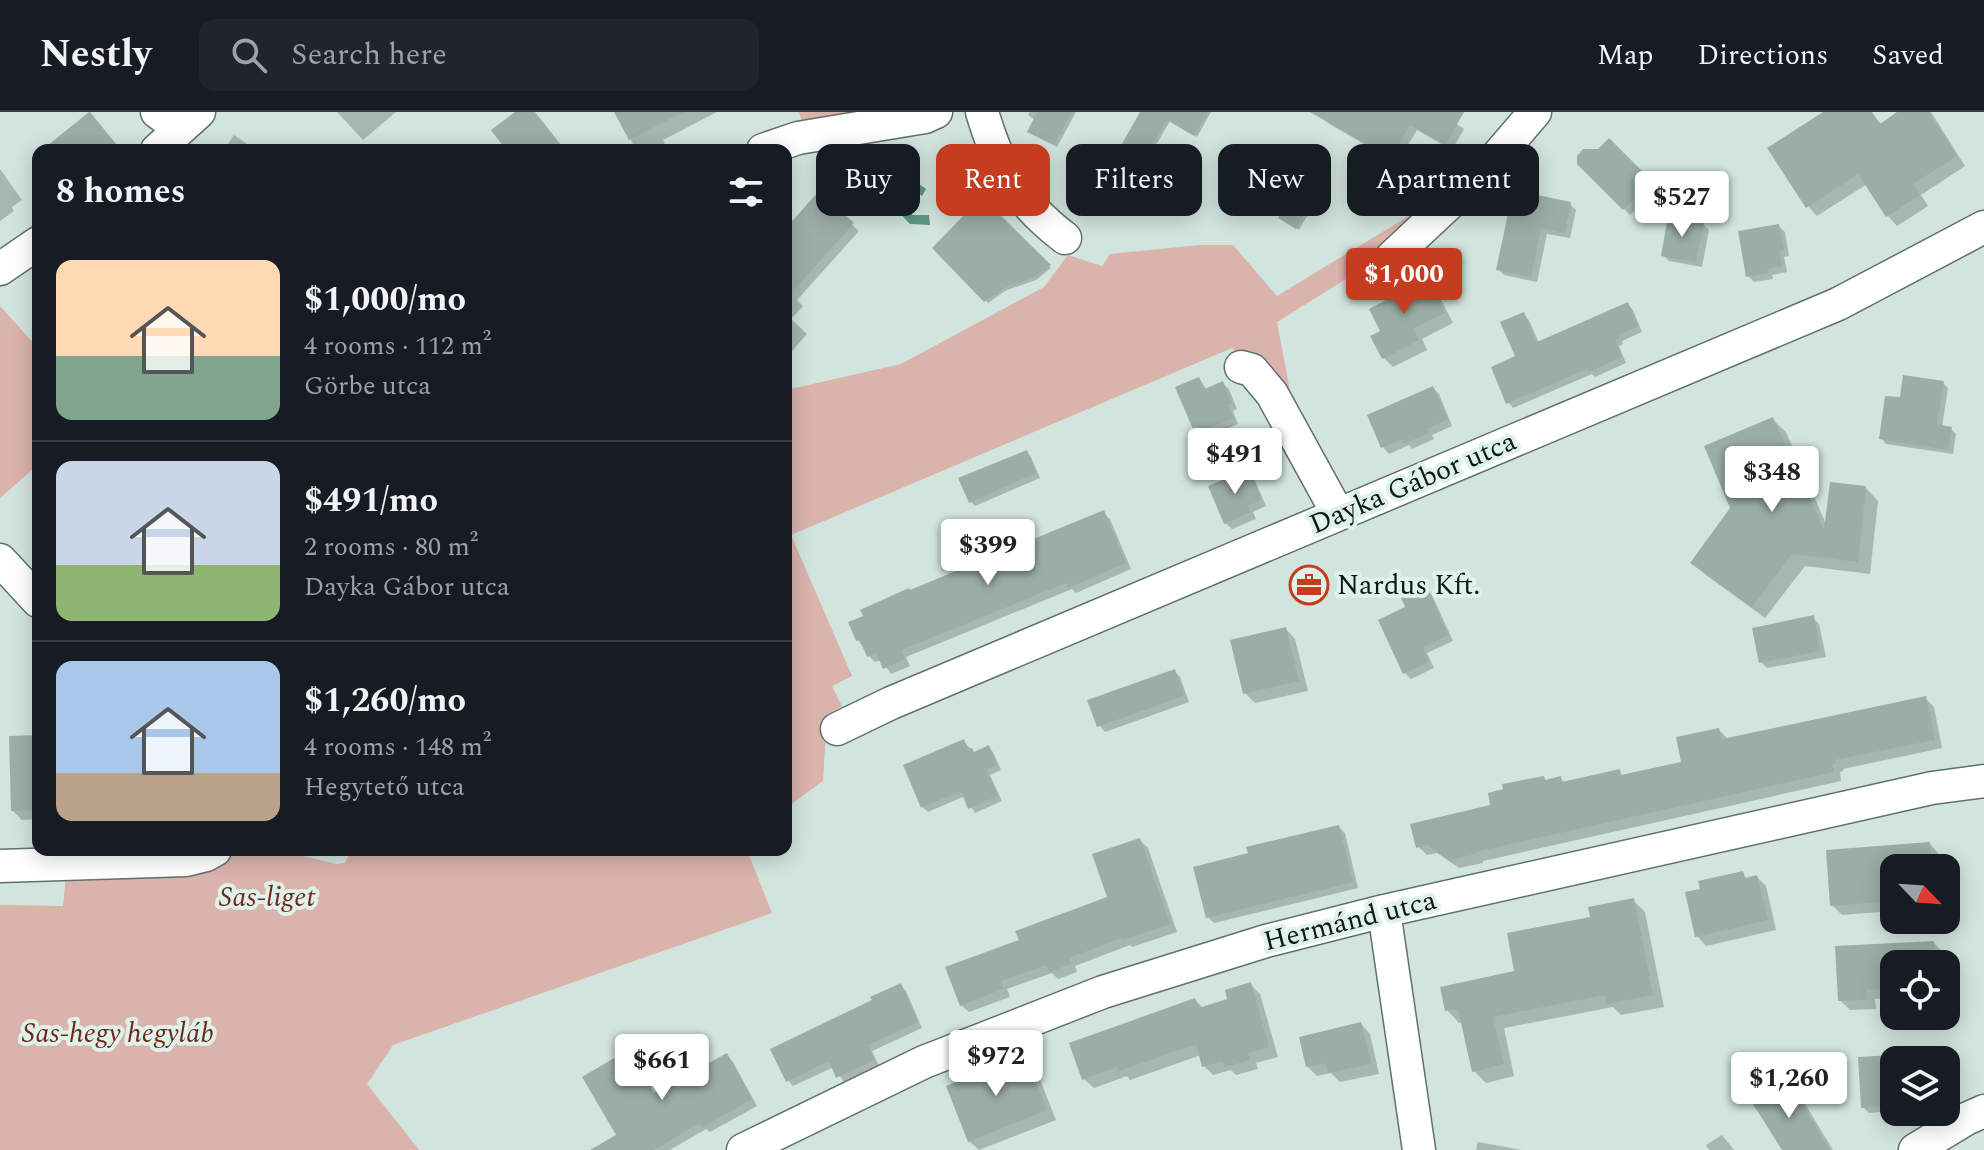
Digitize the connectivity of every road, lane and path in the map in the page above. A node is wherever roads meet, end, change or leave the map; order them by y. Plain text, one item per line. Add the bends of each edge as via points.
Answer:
1 (936, 112) edge
2 (982, 112) edge
3 (1535, 112) edge
4 (780, 144) edge
5 (1984, 227) edge
6 (1065, 238) dead end
7 (32, 247) edge
8 (1392, 257) dead end
9 (0, 269) edge
10 (1241, 367) dead end
11 (1338, 514) junction
12 (0, 560) edge
13 (32, 595) edge
14 (837, 729) dead end
15 (1984, 781) edge
16 (202, 856) edge
17 (0, 866) edge
18 (1384, 911) junction
19 (1984, 1111) edge
20 (743, 1150) edge
21 (1419, 1150) edge
22 (1915, 1150) edge

1 - 4 street
2 - 6 street via 994,152 1013,186 1036,216
3 - 8 street via 1487,168
5 - 11 street, Dayka Gábor utca via 1838,304
7 - 9 street
10 - 11 street via 1252,370 1272,394
11 - 14 street, Dayka Gábor utca
12 - 13 street
15 - 18 street, Hermánd utca via 1942,786
16 - 17 street
18 - 20 street, Hermánd utca via 1103,992 924,1062
18 - 21 street
19 - 22 street

